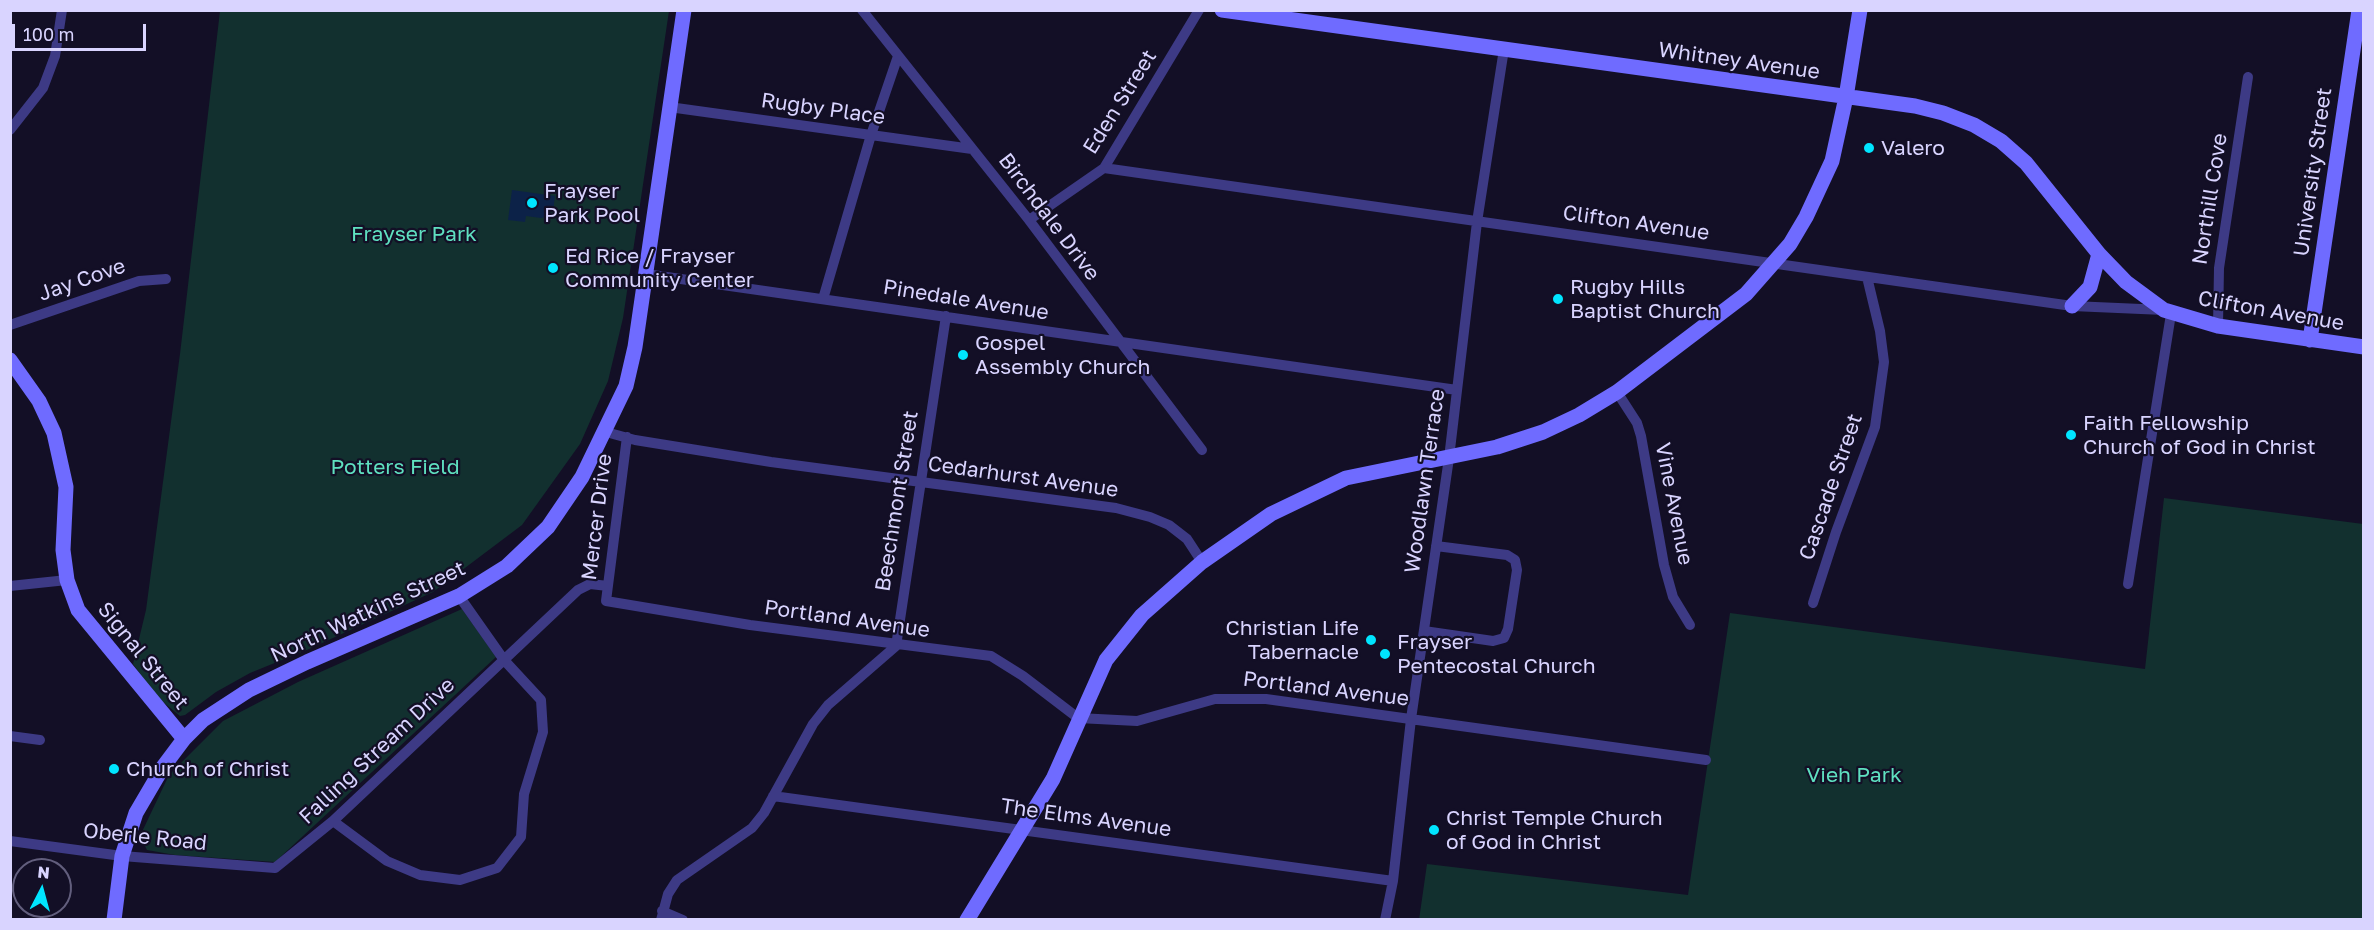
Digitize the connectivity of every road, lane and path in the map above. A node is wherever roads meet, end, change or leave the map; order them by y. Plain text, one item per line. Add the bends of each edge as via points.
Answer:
1 (62, 10) edge
2 (684, 10) edge
3 (862, 10) edge
4 (1199, 10) edge
5 (1222, 10) edge
6 (1860, 10) edge
7 (2359, 10) edge
8 (1504, 49) junction
9 (898, 56) junction
10 (2248, 77) dead end
11 (1846, 97) junction
12 (669, 107) junction
13 (10, 130) edge
14 (871, 135) junction
15 (972, 149) junction
16 (1104, 168) junction
17 (1029, 220) junction
18 (1478, 222) junction
19 (2099, 255) junction
20 (1773, 263) junction
21 (646, 274) junction
22 (1867, 277) junction
23 (166, 279) dead end
24 (823, 299) junction
25 (2072, 306) junction
26 (2167, 312) junction
27 (946, 316) junction
28 (10, 325) edge
29 (2218, 326) junction
30 (2310, 340) junction
31 (1121, 344) junction
32 (2364, 347) edge
33 (10, 360) edge
34 (1457, 390) junction
35 (1617, 392) junction
36 (606, 432) junction
37 (627, 438) junction
38 (1202, 450) dead end
39 (1449, 458) junction
40 (919, 482) junction
41 (1436, 546) junction
42 (1202, 562) junction
43 (67, 580) junction
44 (2128, 584) dead end
45 (10, 586) edge
46 (608, 586) junction
47 (459, 596) junction
48 (606, 601) joint
49 (1814, 603) dead end
50 (1690, 625) dead end
51 (1424, 631) junction
52 (896, 646) junction
53 (504, 660) junction
54 (1078, 717) junction
55 (1411, 719) junction
56 (10, 736) edge
57 (184, 739) junction
58 (40, 740) dead end
59 (1706, 760) dead end
60 (773, 796) junction
61 (333, 821) junction
62 (1021, 829) junction
63 (10, 840) edge
64 (122, 856) junction
65 (275, 868) joint
66 (1393, 881) junction
67 (662, 915) edge
68 (114, 920) edge
69 (683, 920) edge
70 (967, 920) edge
71 (1385, 920) edge

1 - 13 street via 55,57 43,88
2 - 12 main road, North Watkins Street
3 - 9 street, Birchdale Drive
4 - 16 street, Eden Street
5 - 8 main road, Whitney Avenue
6 - 11 main road
7 - 30 main road, University Street
8 - 11 main road, Whitney Avenue
8 - 18 street, Woodlawn Terrace
9 - 14 street
9 - 15 street, Birchdale Drive
10 - 29 street, Northill Cove via 2219,268
11 - 19 main road, Whitney Avenue via 1943,113 2001,141 2026,163
11 - 20 main road via 1835,152 1821,187 1790,244
12 - 14 street, Rugby Place
12 - 21 main road, North Watkins Street
14 - 15 street, Rugby Place
14 - 24 street
15 - 17 street, Birchdale Drive
16 - 17 street, Eden Street
16 - 18 street, Clifton Avenue
17 - 31 street, Birchdale Drive
18 - 20 street, Clifton Avenue
18 - 34 street, Woodlawn Terrace
19 - 25 main road via 2090,287
19 - 26 main road, Whitney Avenue via 2126,282
20 - 22 street, Clifton Avenue
20 - 35 main road via 1734,304
21 - 24 street, Pinedale Avenue
21 - 36 main road, North Watkins Street via 626,386
22 - 25 street, Clifton Avenue
22 - 49 street, Cascade Street via 1884,362 1875,427
23 - 28 street, Jay Cove via 139,281
24 - 27 street, Pinedale Avenue
25 - 26 street, Clifton Avenue
26 - 29 main road, Clifton Avenue
26 - 44 street
27 - 31 street, Pinedale Avenue
27 - 40 street, Beechmont Street
29 - 30 main road, Clifton Avenue
30 - 32 main road, Clifton Avenue
31 - 34 street, Pinedale Avenue
31 - 38 street, Birchdale Drive
33 - 43 main road, Signal Street via 39,401 54,433 66,487 63,550
34 - 39 street, Woodlawn Terrace
35 - 39 main road via 1543,432
35 - 50 street, Vine Avenue via 1641,436 1672,597
36 - 37 street, Cedarhurst Avenue
36 - 47 main road, North Watkins Street via 548,527 507,566
37 - 40 street, Cedarhurst Avenue
37 - 46 street, Mercer Drive
39 - 41 street, Woodlawn Terrace
39 - 42 main road via 1346,478 1270,514
40 - 42 street, Cedarhurst Avenue via 1116,508 1150,517 1187,539
40 - 52 street, Beechmont Street
41 - 51 street, Woodlawn Terrace
41 - 51 street via 1507,555 1515,561 1509,629 1504,638 1493,641
42 - 54 main road via 1125,635 1106,660
43 - 45 street
43 - 57 main road, Signal Street via 78,610
46 - 48 street, Mercer Drive
46 - 53 street, Falling Stream Drive via 590,584 578,590
47 - 53 street
47 - 57 main road, North Watkins Street via 249,690 226,702
48 - 52 street, Portland Avenue
51 - 55 street, Woodlawn Terrace
52 - 54 street, Portland Avenue via 991,656
52 - 60 street via 828,705 813,724
53 - 61 street, Falling Stream Drive
53 - 61 street via 541,700 543,732 524,794 521,837 496,868 460,880 420,875 387,861
54 - 55 street, Portland Avenue via 1137,721 1215,699 1237,697
54 - 62 main road via 1053,779
55 - 59 street, Portland Avenue
55 - 66 street, Woodlawn Terrace
56 - 58 street
57 - 64 main road, North Watkins Street via 136,813
60 - 62 street, The Elms Avenue
60 - 67 street via 752,828 677,880
61 - 65 street, Falling Stream Drive
62 - 66 street, The Elms Avenue
62 - 70 main road
63 - 64 street, Oberle Road
64 - 65 street, Oberle Road
64 - 68 main road, North Watkins Street
66 - 71 street, Woodlawn Terrace
67 - 69 street

